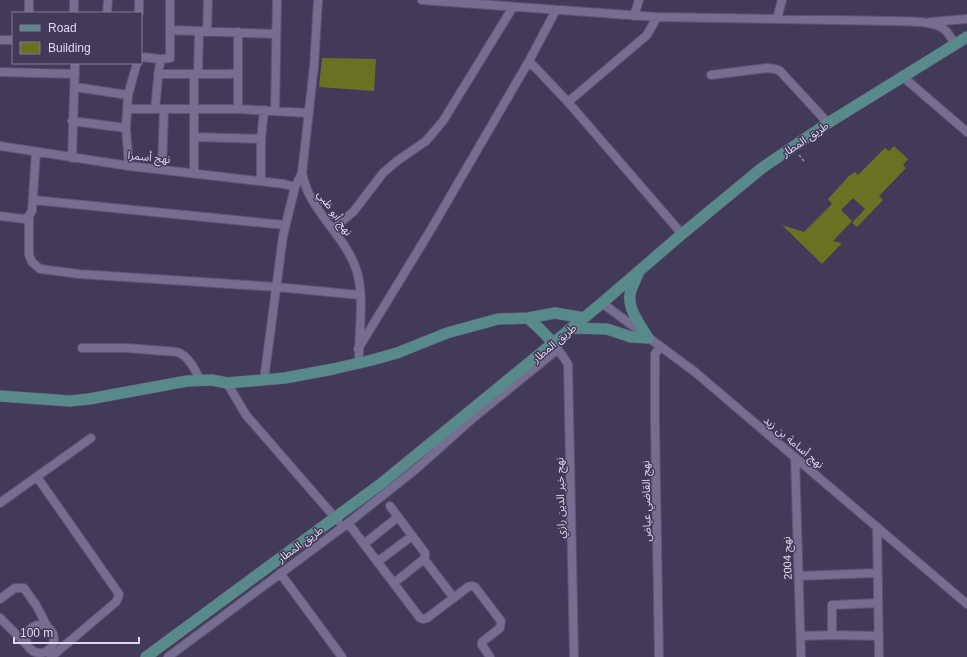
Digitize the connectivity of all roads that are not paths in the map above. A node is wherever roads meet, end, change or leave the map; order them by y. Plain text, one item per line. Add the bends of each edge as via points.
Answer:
1 (29, 0) edge
2 (74, 0) edge
3 (108, 0) edge
4 (140, 0) edge
5 (170, 0) edge
6 (208, 0) edge
7 (277, 0) edge
8 (318, 0) edge
9 (422, 0) edge
10 (639, 0) edge
11 (782, 0) edge
12 (478, 2) edge
13 (513, 6) junction
14 (556, 10) junction
15 (29, 12) edge
16 (74, 12) edge
17 (108, 12) edge
18 (139, 12) edge
19 (634, 16) junction
20 (657, 17) junction
21 (777, 19) junction
22 (967, 19) edge
23 (923, 23) junction
24 (171, 30) junction
25 (199, 31) junction
26 (207, 31) junction
27 (238, 32) junction
28 (276, 34) junction
29 (967, 37) edge
30 (0, 40) edge
31 (12, 40) edge
32 (955, 44) junction
33 (142, 56) edge
34 (161, 59) junction
35 (529, 61) junction
36 (75, 64) edge
37 (137, 64) edge
38 (0, 72) edge
39 (237, 73) junction
40 (75, 74) junction
41 (158, 74) junction
42 (196, 74) junction
43 (711, 75) dead end
44 (902, 76) junction
45 (75, 87) junction
46 (128, 95) junction
47 (568, 102) junction
48 (127, 109) junction
49 (159, 109) junction
50 (194, 109) junction
51 (238, 109) junction
52 (264, 110) junction
53 (275, 111) junction
54 (309, 112) junction
55 (72, 121) junction
56 (828, 123) junction
57 (126, 128) junction
58 (967, 132) edge
59 (194, 137) junction
60 (261, 139) junction
61 (0, 146) edge
62 (36, 152) junction
63 (72, 158) junction
64 (129, 166) junction
65 (162, 169) junction
66 (194, 173) junction
67 (302, 173) junction
68 (261, 181) junction
69 (295, 187) junction
70 (33, 200) junction
71 (0, 216) edge
72 (29, 216) junction
73 (285, 225) junction
74 (333, 229) junction
75 (682, 234) junction
76 (638, 272) junction
77 (277, 288) junction
78 (360, 295) junction
79 (602, 303) junction
80 (528, 318) junction
81 (584, 318) junction
82 (572, 328) junction
83 (648, 338) junction
84 (556, 346) junction
85 (660, 347) junction
86 (82, 348) dead end
87 (358, 349) junction
88 (358, 364) junction
89 (200, 380) junction
90 (264, 380) junction
91 (227, 384) junction
92 (0, 396) edge
93 (91, 438) dead end
94 (795, 458) junction
95 (37, 477) junction
96 (0, 503) edge
97 (390, 506) dead end
98 (336, 518) junction
99 (398, 518) junction
100 (346, 525) junction
101 (877, 527) junction
102 (412, 536) junction
103 (364, 544) junction
104 (424, 559) junction
105 (377, 562) junction
106 (280, 573) junction
107 (877, 573) junction
108 (799, 576) junction
109 (394, 583) junction
110 (454, 598) junction
111 (0, 599) edge
112 (878, 604) junction
113 (967, 604) edge
114 (0, 618) edge
115 (48, 628) junction
116 (832, 635) junction
117 (801, 636) junction
118 (879, 636) junction
119 (27, 645) junction
120 (50, 656) edge
121 (146, 657) edge
122 (168, 657) edge
123 (342, 657) edge
124 (490, 657) edge
125 (574, 657) edge
126 (659, 657) edge
127 (801, 657) edge
128 (880, 657) edge

1 - 15 street
2 - 16 street
3 - 17 street
4 - 18 street
5 - 24 street
6 - 26 street
7 - 28 street
8 - 54 street, نهج أبو ظبي
9 - 12 street
10 - 19 street
11 - 21 street
12 - 13 street
13 - 14 street
13 - 74 street via 443,121 426,141 383,173 354,211
14 - 19 street
14 - 35 street
19 - 20 street
20 - 21 street
20 - 47 street via 647,35
21 - 23 street
22 - 23 street
23 - 32 street via 943,29
24 - 25 street
24 - 34 street via 170,58
25 - 26 street
25 - 42 street
26 - 27 street
27 - 28 street
27 - 39 street
28 - 53 street
29 - 32 main road, طريق المطار
30 - 31 street
32 - 44 main road, طريق المطار
33 - 34 street
34 - 41 street
35 - 47 street
35 - 87 street
36 - 40 street
37 - 46 street
38 - 40 street
39 - 42 street
39 - 51 street
40 - 45 street
41 - 42 street
41 - 49 street
42 - 50 street
43 - 56 street via 767,68 780,71
44 - 56 main road, طريق المطار
44 - 58 street
45 - 46 street
45 - 55 street
46 - 48 street
47 - 75 street
48 - 49 street
48 - 57 street
49 - 50 street
49 - 65 street
50 - 51 street
50 - 59 street
51 - 52 street
52 - 53 street
52 - 60 street
53 - 54 street
54 - 67 street, نهج أبو ظبي
55 - 57 street
55 - 63 street
56 - 75 main road, طريق المطار via 762,168
57 - 64 street
59 - 60 street
59 - 66 street
60 - 68 street
61 - 62 street, نهج أسمرا
62 - 63 street, نهج أسمرا
62 - 70 street
63 - 64 street, نهج أسمرا
64 - 65 street, نهج أسمرا
65 - 66 street, نهج أسمرا
66 - 68 street, نهج أسمرا
67 - 69 street
67 - 74 street, نهج أبو ظبي via 310,197
68 - 69 street, نهج أسمرا
69 - 73 street
70 - 72 street
70 - 73 street
71 - 72 street via 24,219
72 - 77 street via 30,255 32,262 40,269
73 - 77 street
74 - 78 street, نهج أبو ظبي via 355,265
75 - 76 main road, طريق المطار
76 - 79 main road, طريق المطار
76 - 83 main road via 630,302
77 - 78 street
77 - 90 street
78 - 87 street, نهج أبو ظبي
79 - 81 main road, طريق المطار
79 - 83 street, نهج أسامة بن زيد
80 - 81 main road via 556,313
80 - 84 main road
80 - 88 main road via 498,319 447,333 397,353
81 - 82 main road, طريق المطار
82 - 83 main road via 607,329 631,337
82 - 84 main road, طريق المطار
83 - 85 street, نهج أسامة بن زيد
84 - 98 main road, طريق المطار
84 - 100 street via 416,469
84 - 125 street, نهج خير الدين رازي via 568,364
85 - 94 street, نهج أسامة بن زيد via 696,372
85 - 126 street, نهج القاضي عياض via 655,354
86 - 89 street via 177,352 187,358
87 - 88 street, نهج أبو ظبي
88 - 90 main road
89 - 91 main road
89 - 92 main road via 89,399 51,400
90 - 91 main road
91 - 98 street via 250,419
93 - 95 street
94 - 101 street, نهج أسامة بن زيد
94 - 108 street, نهج 2004
95 - 96 street
95 - 120 street via 119,594 116,602
97 - 99 street
98 - 100 street
98 - 121 main road, طريق المطار
99 - 102 street
99 - 103 street
100 - 103 street
100 - 106 street
101 - 107 street
101 - 113 street, نهج أسامة بن زيد
102 - 104 street via 425,553
102 - 105 street
103 - 105 street
104 - 109 street
104 - 110 street
105 - 109 street
106 - 122 street
106 - 123 street
107 - 108 street
107 - 112 street
108 - 117 street, نهج 2004
109 - 110 street via 423,619
110 - 124 street via 468,587 475,587 501,621 500,628 482,642
111 - 115 street via 15,588 24,588
112 - 116 street via 832,605
112 - 118 street
114 - 119 street
115 - 119 street via 41,625 33,627 26,637
115 - 120 street via 53,634 54,642
116 - 117 street
116 - 118 street
117 - 127 street, نهج 2004
118 - 128 street
119 - 120 street via 36,653

